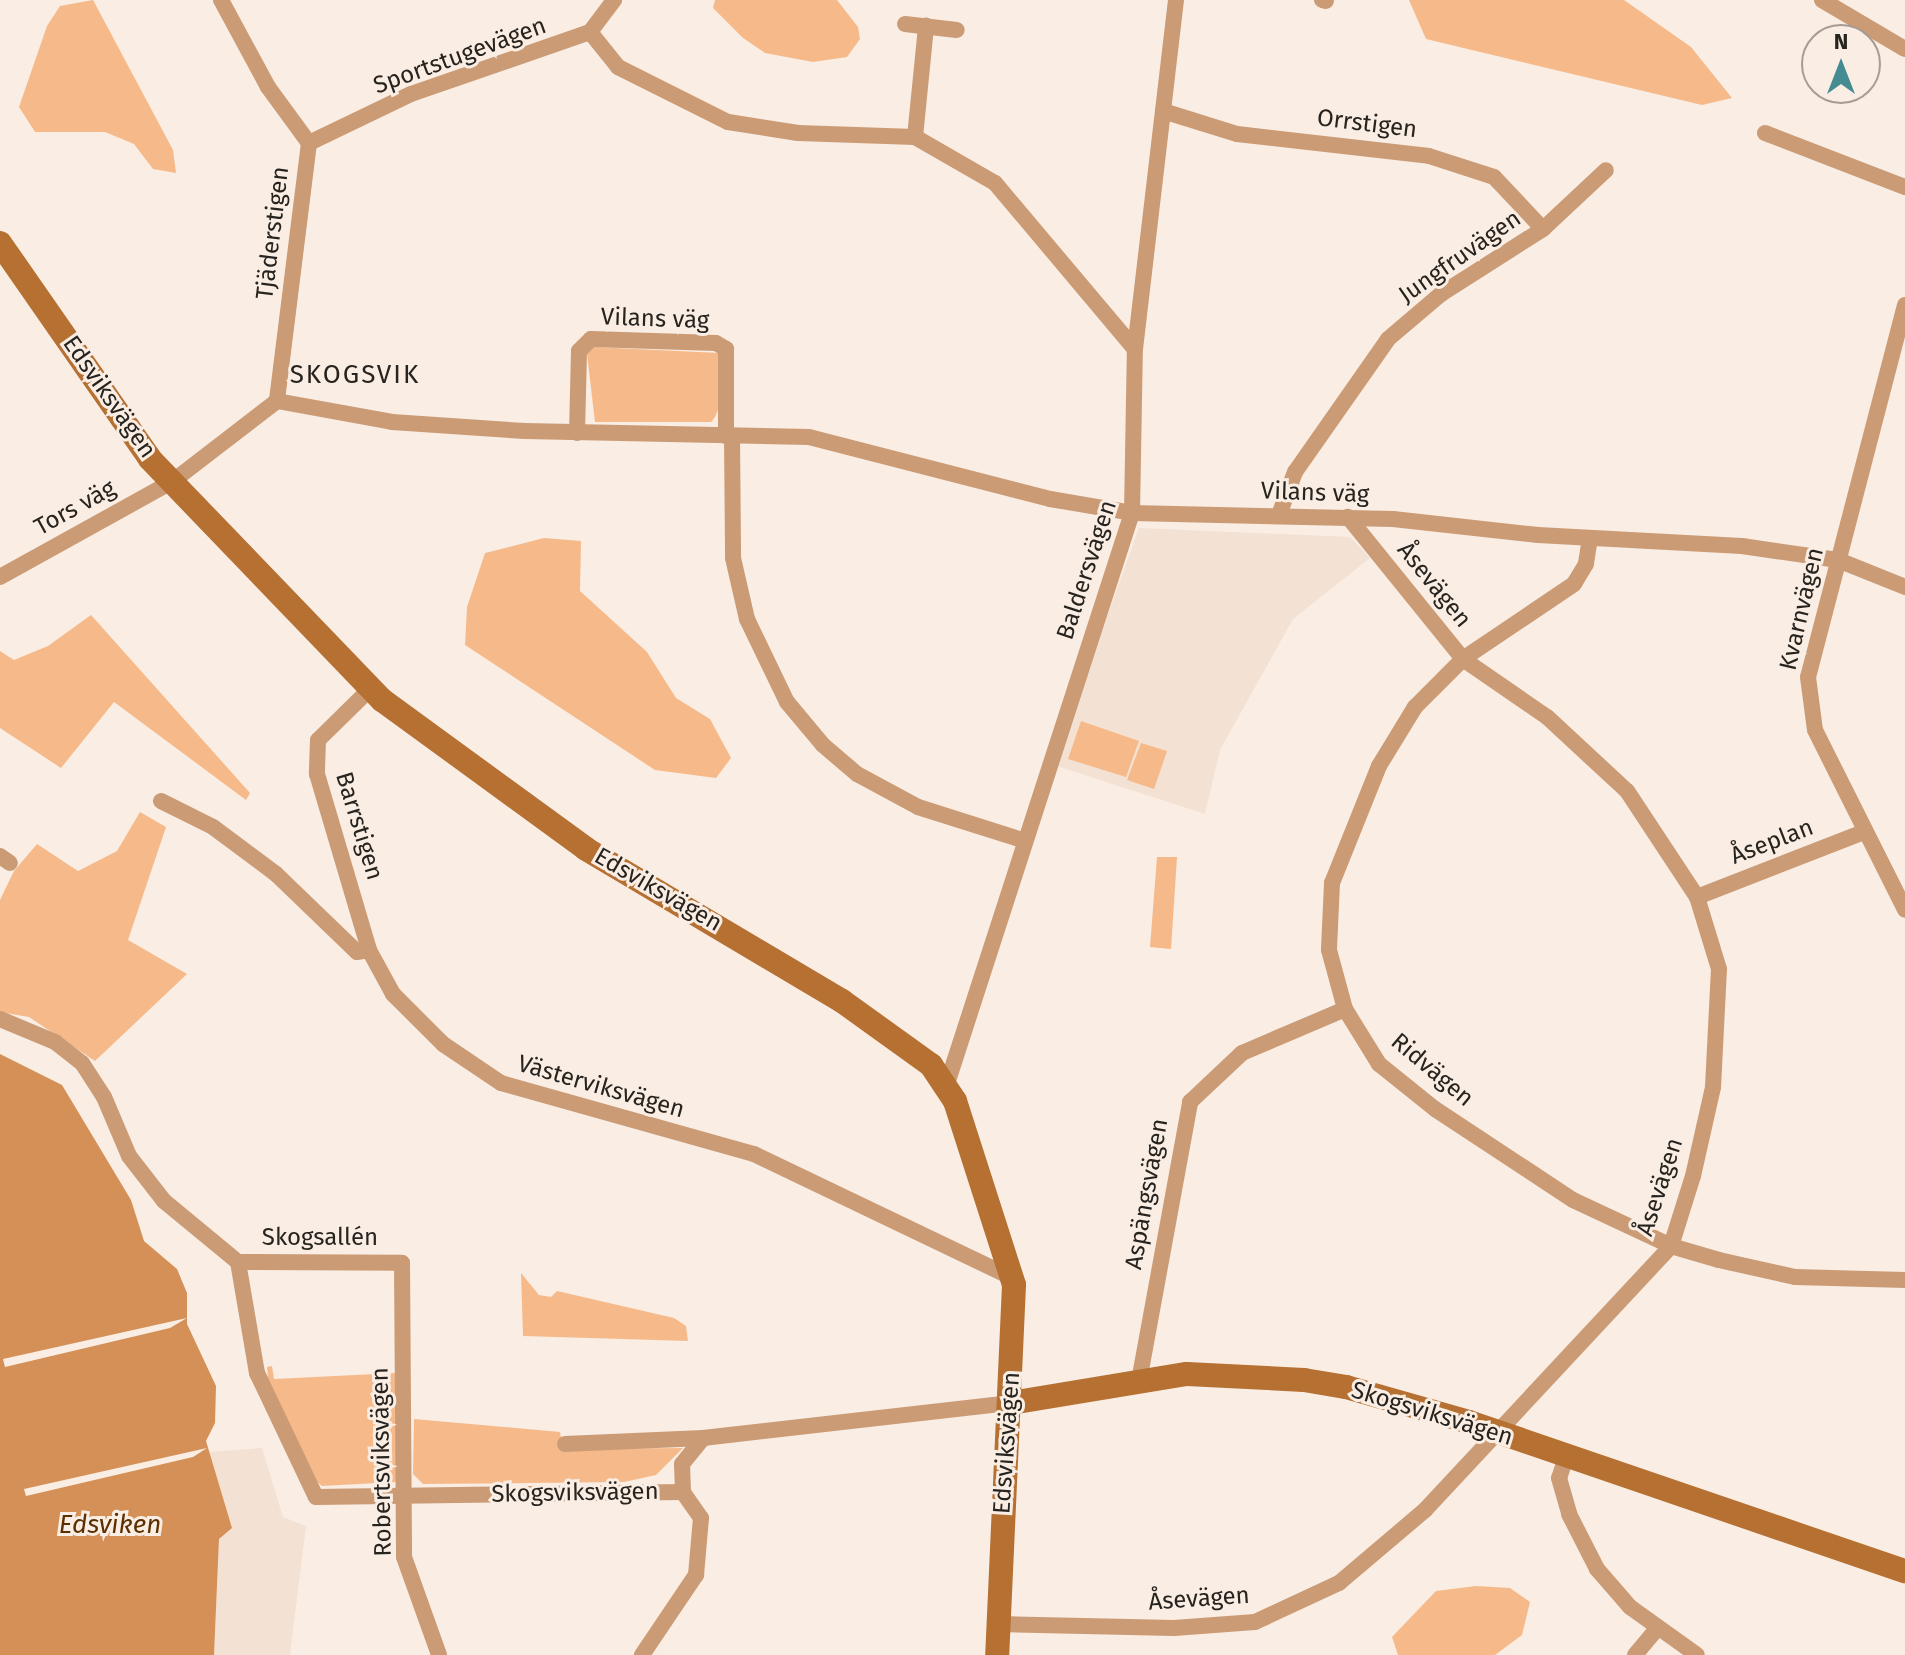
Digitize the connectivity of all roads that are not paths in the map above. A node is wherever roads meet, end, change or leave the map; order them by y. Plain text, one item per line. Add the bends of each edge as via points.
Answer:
1 (221, 0) edge
2 (614, 0) edge
3 (1176, 0) edge
4 (1822, 0) edge
5 (905, 24) dead end
6 (926, 26) junction
7 (957, 30) dead end
8 (590, 32) junction
9 (1905, 49) edge
10 (1163, 111) junction
11 (1765, 133) dead end
12 (915, 137) junction
13 (309, 143) junction
14 (1606, 170) dead end
15 (1905, 187) edge
16 (1543, 229) junction
17 (0, 243) edge
18 (1905, 305) edge
19 (1135, 349) junction
20 (277, 401) junction
21 (577, 433) junction
22 (729, 436) junction
23 (173, 481) junction
24 (1132, 513) junction
25 (1279, 515) junction
26 (1348, 517) junction
27 (1590, 538) junction
28 (1838, 560) junction
29 (0, 577) edge
30 (1905, 587) edge
31 (1463, 659) junction
32 (371, 688) junction
33 (161, 801) dead end
34 (1864, 832) junction
35 (1022, 840) junction
36 (1697, 897) junction
37 (1905, 910) edge
38 (369, 950) junction
39 (1345, 1009) junction
40 (0, 1019) edge
41 (946, 1087) junction
42 (1671, 1246) junction
43 (238, 1262) junction
44 (402, 1263) joint
45 (1013, 1278) junction
46 (1905, 1280) edge
47 (1139, 1381) junction
48 (1011, 1403) junction
49 (1501, 1432) junction
50 (703, 1438) junction
51 (565, 1444) dead end
52 (1566, 1457) junction
53 (683, 1492) junction
54 (405, 1495) junction
55 (1905, 1571) edge
56 (999, 1624) junction
57 (1656, 1630) junction
58 (439, 1655) edge
59 (642, 1655) edge
60 (997, 1655) edge
61 (1635, 1655) edge
62 (1697, 1655) edge

1 - 13 street, Tjäderstigen via 268,87
2 - 8 street
3 - 10 street, Baldersvägen
4 - 9 street
5 - 6 street
6 - 7 street
6 - 12 street
8 - 12 street via 618,67 728,122 798,133
8 - 13 street, Sportstugevägen via 411,94
10 - 16 street, Orrstigen via 1237,134 1429,156 1494,177
10 - 19 street, Baldersvägen
11 - 15 street
12 - 19 street via 995,183
13 - 20 street, Tjäderstigen
14 - 16 street, Jungfruvägen
16 - 25 street, Jungfruvägen via 1441,294 1388,339 1295,472
17 - 23 street, Edsviksvägen via 150,459
18 - 28 street, Kvarnvägen
19 - 24 street, Baldersvägen
20 - 21 street, Vilans väg via 392,422
20 - 23 street, Tors väg
21 - 22 street, Vilans väg
21 - 22 street, Vilans väg via 579,351 591,339 716,343 726,349
22 - 24 street, Vilans väg via 842,442 1038,497
22 - 35 street via 733,558 747,619 787,702 823,745 857,774 918,807
23 - 29 street, Tors väg
23 - 32 street, Edsviksvägen
24 - 25 street, Vilans väg
24 - 35 street, Baldersvägen
25 - 26 street, Vilans väg
26 - 27 street, Vilans väg
26 - 31 street, Åsevägen
27 - 28 street, Vilans väg via 1742,546
27 - 31 street, Ridvägen via 1586,564 1574,584
28 - 30 street, Vilans väg
28 - 34 street, Kvarnvägen via 1814,642 1810,703 1815,730
31 - 36 street, Åsevägen via 1547,717 1627,791
31 - 39 street, Ridvägen via 1415,707 1379,766 1332,883 1329,950
32 - 38 street, Barrstigen via 318,740 315,755
32 - 41 street, Edsviksvägen via 422,733 586,849 876,1025 931,1065
33 - 38 street via 213,827 276,874 357,952
34 - 36 street, Åseplan
34 - 37 street, Kvarnvägen
35 - 41 street, Baldersvägen
36 - 42 street, Åsevägen via 1719,969 1713,1087
38 - 45 street, Västerviksvägen via 393,994 443,1044 501,1083 754,1154
39 - 42 street, Ridvägen via 1379,1064 1435,1109 1573,1200
39 - 47 street, Aspängsvägen via 1242,1053 1190,1102
40 - 43 street via 55,1042 82,1063 104,1097 129,1156 155,1189
41 - 45 street, Edsviksvägen via 977,1160
42 - 46 street, Ridvägen via 1795,1277
42 - 49 street, Åsevägen
43 - 44 street, Skogsallén
43 - 54 street, Skogsviksvägen via 257,1373 316,1497
44 - 54 street, Robertsviksvägen
45 - 48 street, Edsviksvägen
47 - 48 street, Skogsviksvägen
47 - 49 street, Skogsviksvägen via 1187,1374 1304,1380 1396,1398
48 - 50 street, Skogsviksvägen
48 - 56 street, Edsviksvägen via 1002,1485
49 - 52 street, Skogsviksvägen
49 - 56 street, Åsevägen via 1425,1510 1339,1583 1255,1622 1174,1628
50 - 51 street, Skogsviksvägen
50 - 53 street, Skogsviksvägen via 682,1464
52 - 55 street, Skogsviksvägen
52 - 57 street via 1559,1478 1597,1569
53 - 54 street, Skogsviksvägen
53 - 59 street via 701,1518 696,1575
54 - 58 street, Robertsviksvägen via 404,1557
56 - 60 street, Edsviksvägen
57 - 61 street
57 - 62 street

